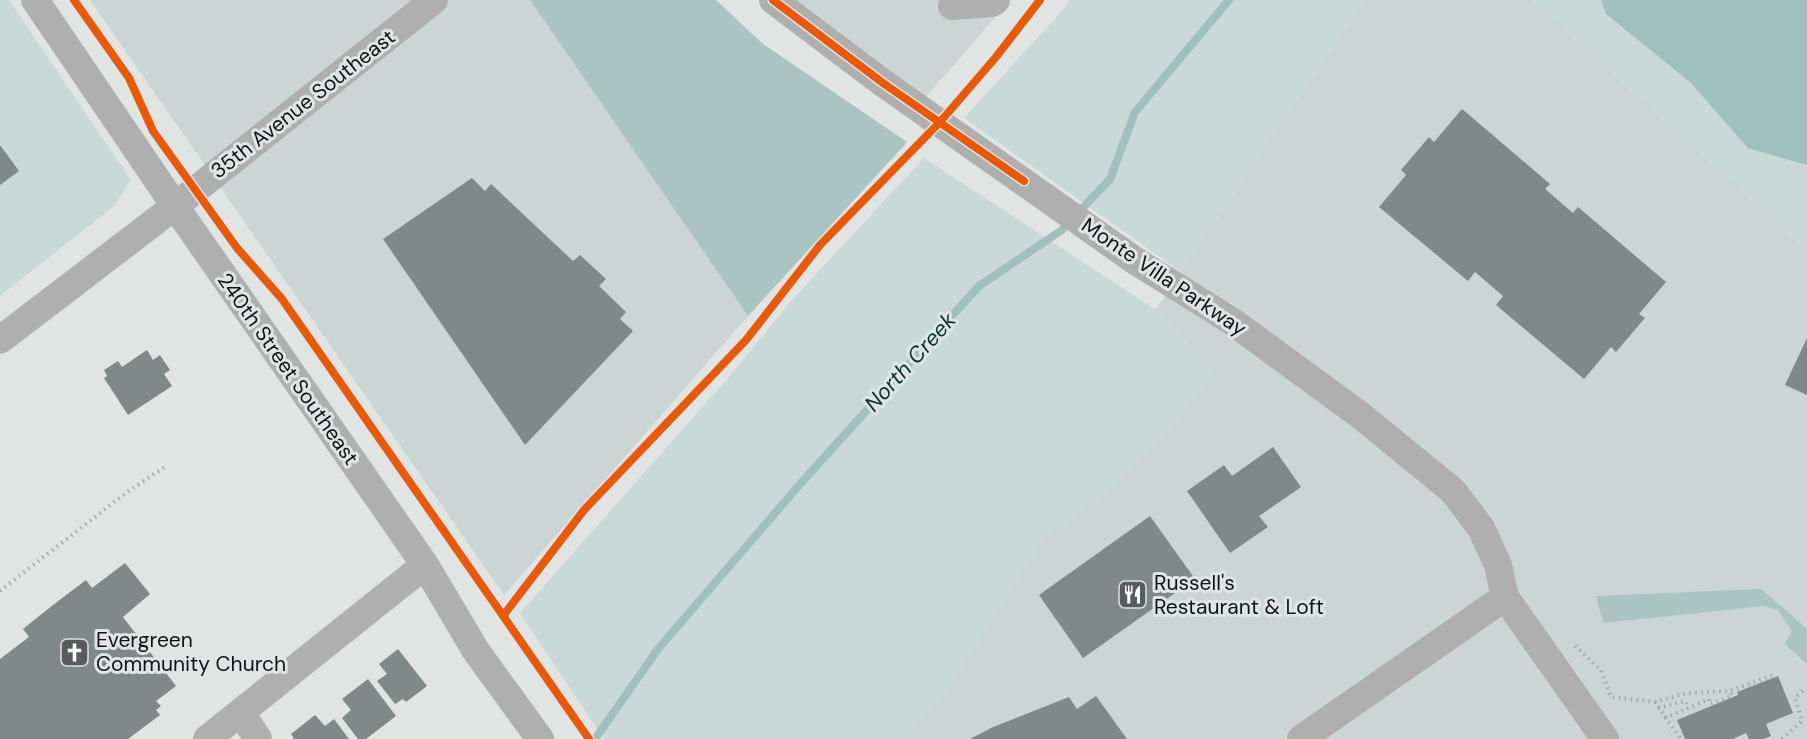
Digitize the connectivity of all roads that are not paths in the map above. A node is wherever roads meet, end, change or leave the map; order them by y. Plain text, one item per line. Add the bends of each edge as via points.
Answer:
1 (35, 0) edge
2 (434, 0) edge
3 (773, 0) edge
4 (996, 0) edge
5 (952, 6) dead end
6 (175, 206) junction
7 (0, 340) edge
8 (424, 566) junction
9 (1505, 597) junction
10 (241, 713) junction
11 (536, 734) edge
12 (207, 739) edge
13 (258, 739) edge
14 (1301, 739) edge
15 (1605, 739) edge

1 - 6 street, 240th Street Southeast
2 - 6 street, 35th Avenue Southeast
3 - 9 street, Monte Villa Parkway via 883,83 1137,262 1233,322 1360,415 1453,491 1481,528 1498,565
4 - 5 street
6 - 7 street, 35th Avenue Southeast
6 - 8 street, 240th Street Southeast
8 - 10 street
8 - 11 street, 240th Street Southeast via 476,651
9 - 14 street
9 - 15 street
10 - 12 street
10 - 13 street

